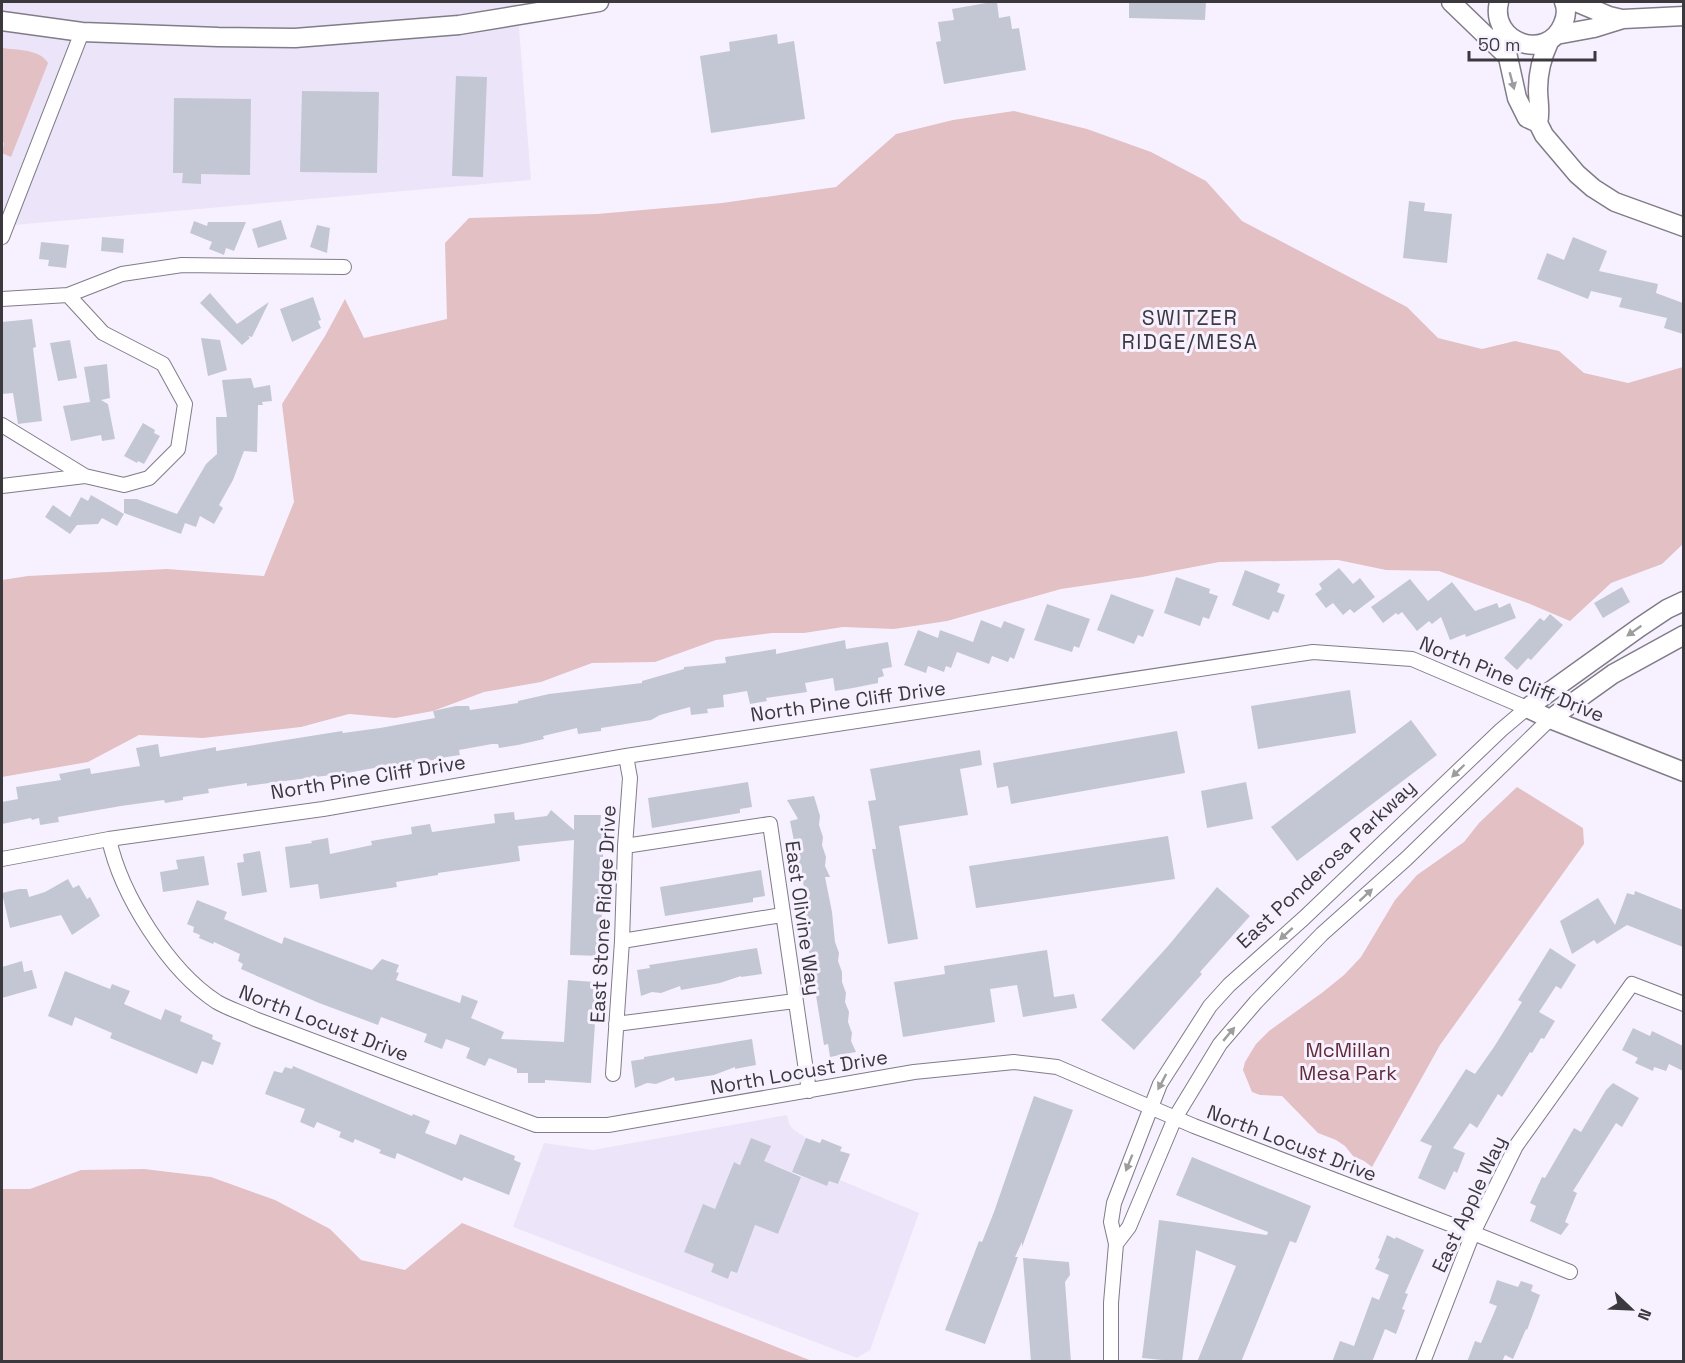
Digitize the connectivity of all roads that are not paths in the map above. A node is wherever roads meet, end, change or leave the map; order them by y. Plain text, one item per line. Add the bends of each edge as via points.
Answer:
1 (599, 2) edge
2 (1451, 2) edge
3 (1564, 2) edge
4 (1576, 2) edge
5 (1494, 4) edge
6 (1683, 16) edge
7 (1623, 19) junction
8 (2, 21) edge
9 (1502, 30) junction
10 (82, 32) junction
11 (1553, 38) junction
12 (1507, 56) junction
13 (1538, 123) junction
14 (1683, 227) edge
15 (2, 237) edge
16 (344, 267) dead end
17 (68, 295) junction
18 (2, 299) edge
19 (2, 425) edge
20 (86, 476) junction
21 (2, 486) edge
22 (1683, 601) edge
23 (1683, 635) edge
24 (1527, 708) junction
25 (1550, 719) junction
26 (626, 756) junction
27 (1683, 772) edge
28 (109, 839) junction
29 (625, 846) junction
30 (2, 859) edge
31 (782, 915) junction
32 (1304, 918) junction
33 (1321, 936) junction
34 (622, 941) junction
35 (795, 1000) junction
36 (1683, 1004) edge
37 (616, 1024) junction
38 (613, 1074) dead end
39 (809, 1091) junction
40 (1151, 1109) junction
41 (1175, 1118) junction
42 (1473, 1233) junction
43 (1116, 1244) junction
44 (1570, 1272) dead end
45 (1111, 1362) edge
46 (1423, 1362) edge

1 - 10 street via 459,25 295,38
2 - 12 street
3 - 11 street via 1566,17
4 - 7 street
5 - 9 street
6 - 7 street
7 - 11 street
8 - 10 street
9 - 11 street via 1530,45
9 - 12 street
10 - 15 street
11 - 13 street via 1541,59 1538,76
12 -> 13 street via 1517,98 1527,118
13 - 14 street via 1559,155 1593,188 1630,209
16 - 17 street via 182,265 122,274
17 - 18 street
17 - 20 street via 103,333 163,364 185,404 178,449 149,478 124,485
19 - 20 street
20 - 21 street
22 -> 24 street, East Ponderosa Parkway
23 - 25 street, East Ponderosa Parkway via 1613,674
24 - 25 street, North Pine Cliff Drive
24 - 26 street, North Pine Cliff Drive via 1412,659 1314,652
24 -> 32 street, East Ponderosa Parkway
25 - 27 street, North Pine Cliff Drive
33 -> 25 street, East Ponderosa Parkway
26 - 28 street, North Pine Cliff Drive via 323,809
26 - 29 street, East Stone Ridge Drive via 630,778
28 - 30 street, North Pine Cliff Drive
28 - 39 street, North Locust Drive via 112,855 139,916 186,976 218,1002 536,1125 608,1125
29 - 31 street, East Olivine Way via 770,824
29 - 34 street, East Stone Ridge Drive
31 - 34 street
31 - 35 street, East Olivine Way
32 - 33 street
32 -> 40 street, East Ponderosa Parkway via 1210,1006 1160,1084
41 -> 33 street, East Ponderosa Parkway via 1221,1044
34 - 37 street, East Stone Ridge Drive
35 - 37 street
35 - 39 street, East Olivine Way
36 - 42 street, East Apple Way via 1632,984 1516,1146
37 - 38 street, East Stone Ridge Drive
39 - 40 street, North Locust Drive via 914,1071 1014,1062 1057,1067
40 - 41 street, North Locust Drive
40 -> 43 street, East Ponderosa Parkway via 1114,1203 1111,1222
41 - 42 street, North Locust Drive
41 - 43 street, East Ponderosa Parkway via 1129,1227
42 - 44 street, North Locust Drive
42 - 46 street, East Apple Way
43 - 45 street, East Ponderosa Parkway

